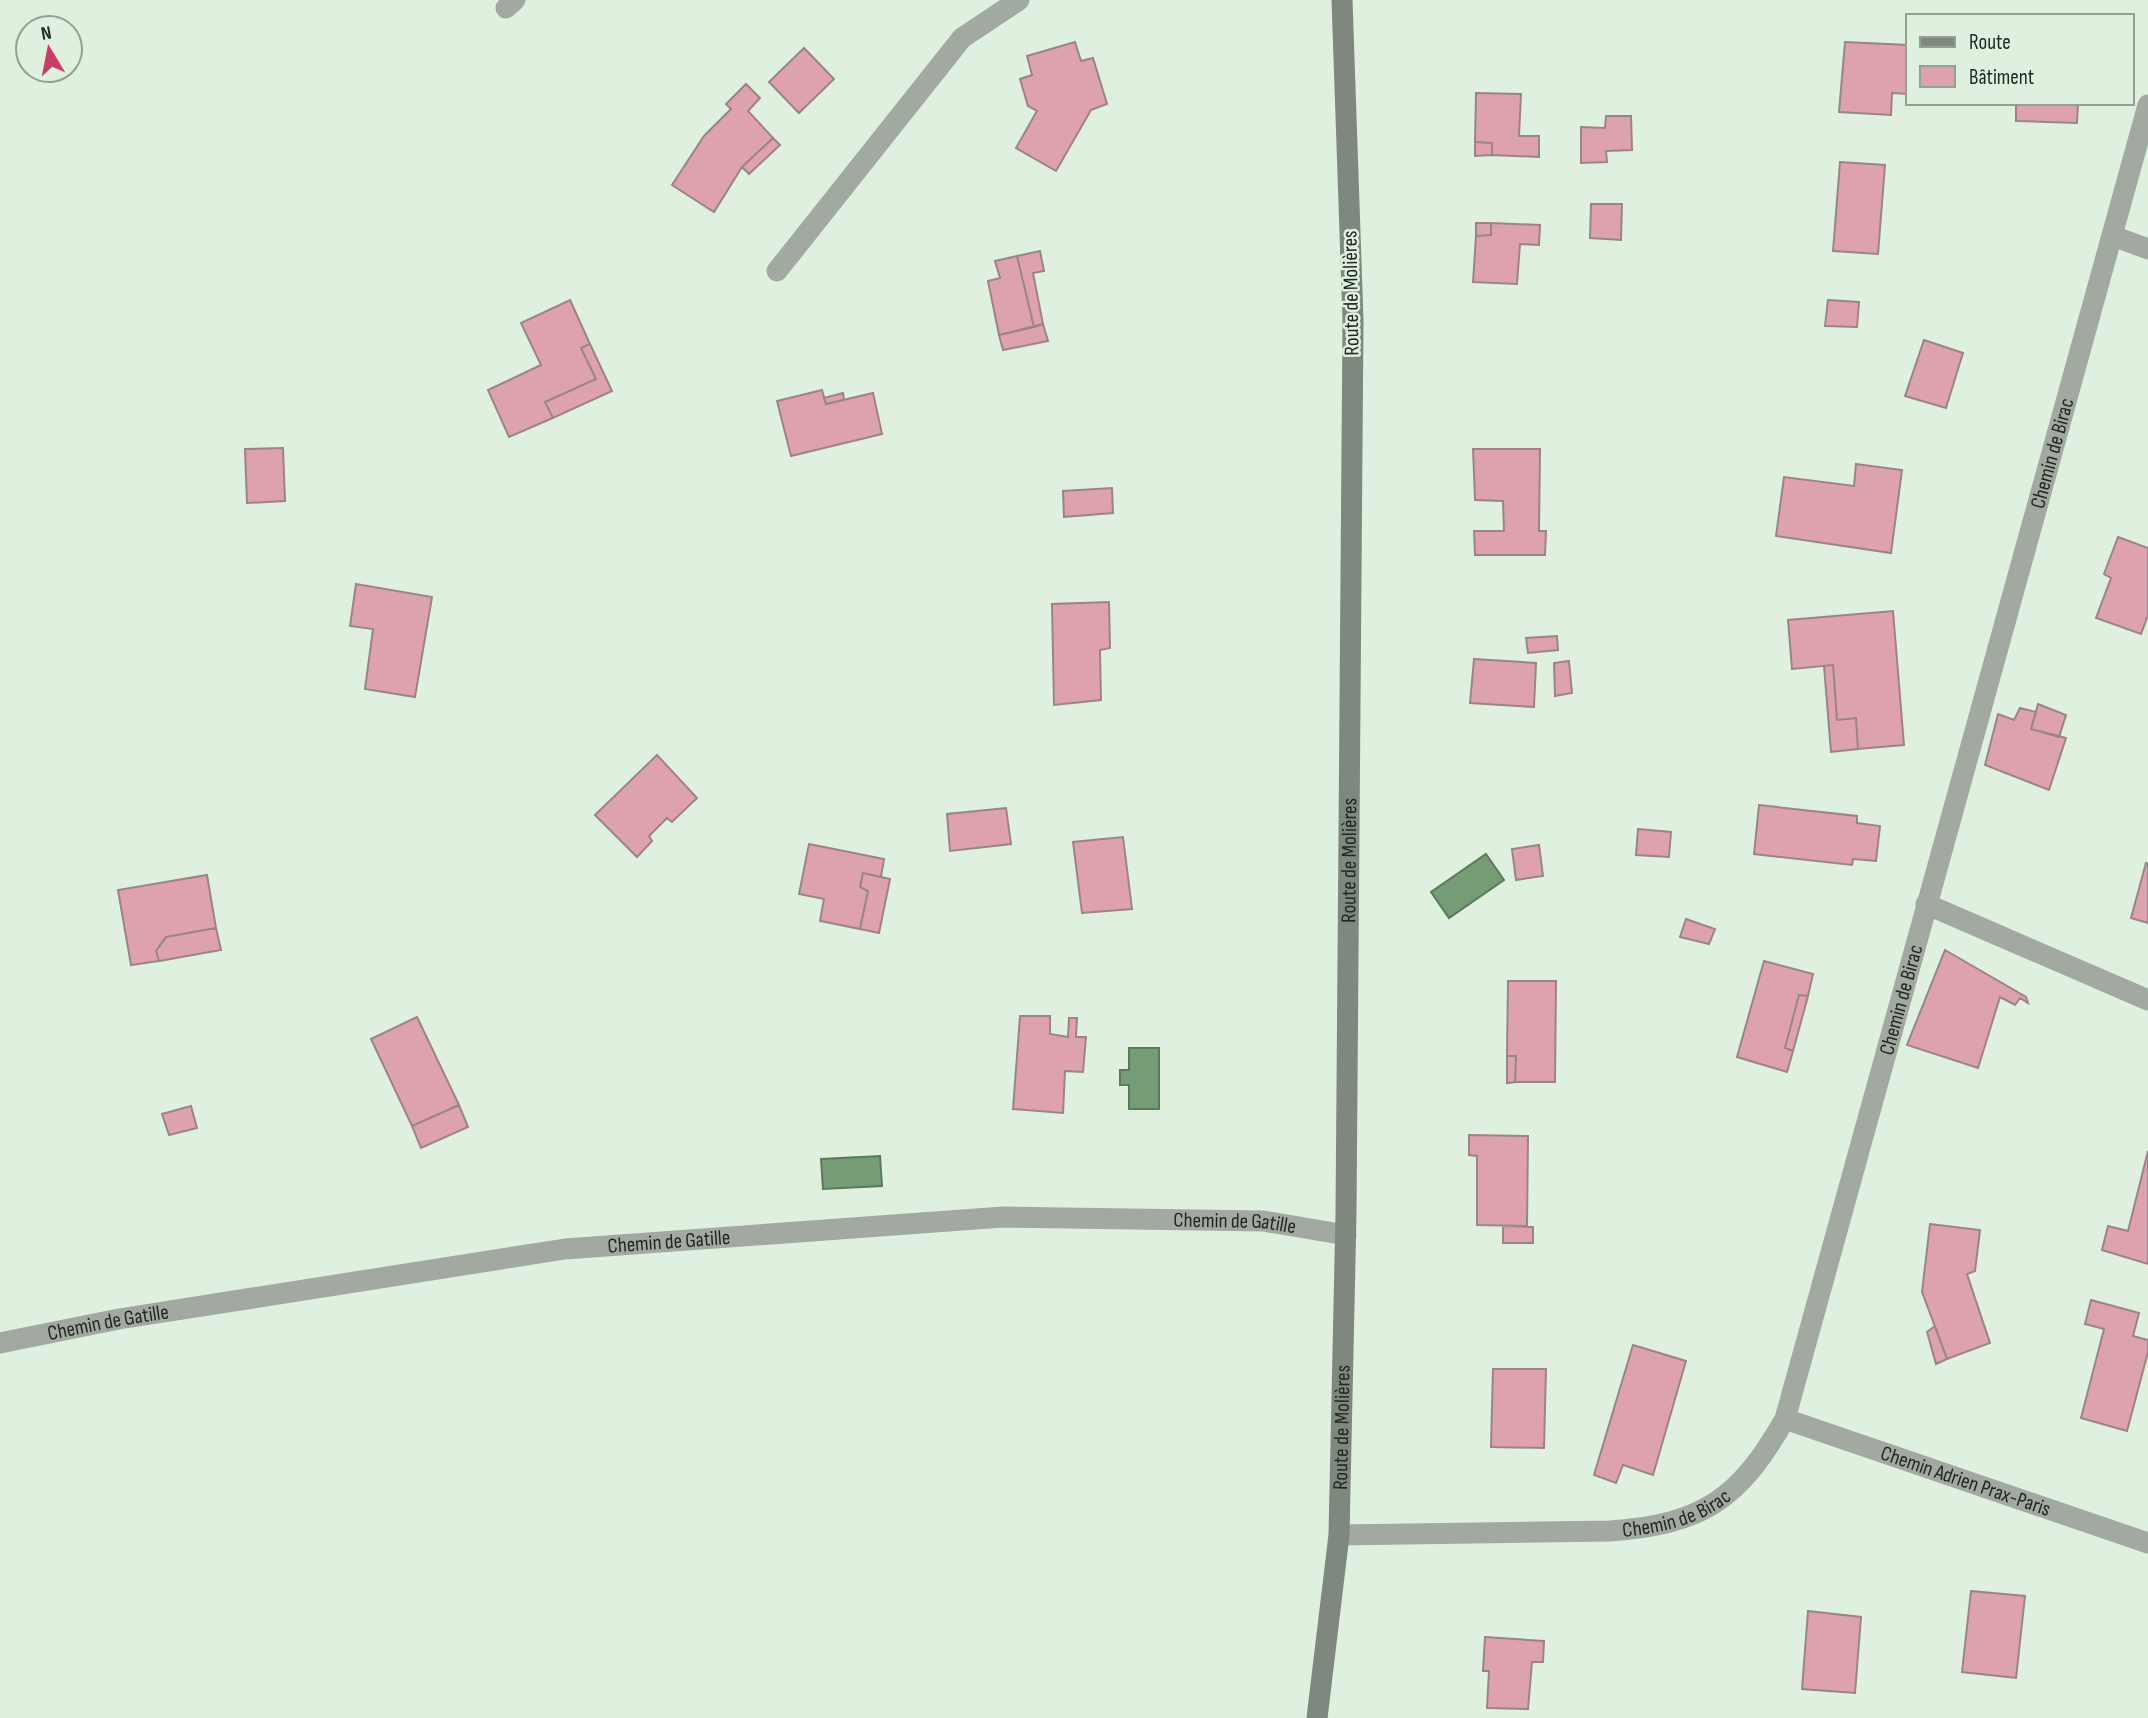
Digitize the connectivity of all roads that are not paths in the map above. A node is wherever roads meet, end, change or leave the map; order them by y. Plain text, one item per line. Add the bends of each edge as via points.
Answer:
1 (1019, 0) edge
2 (1342, 0) edge
3 (2148, 105) edge
4 (2113, 236) junction
5 (2148, 249) edge
6 (777, 271) dead end
7 (1926, 904) junction
8 (2148, 1000) edge
9 (1346, 1236) junction
10 (0, 1343) edge
11 (1785, 1419) junction
12 (1339, 1535) junction
13 (2148, 1543) edge
14 (1317, 1718) edge

1 - 6 street via 962,38
2 - 9 main road, Route de Molières via 1353,320
3 - 4 street, Chemin de Birac
4 - 5 street
4 - 7 street, Chemin de Birac
7 - 8 street
7 - 11 street, Chemin de Birac
9 - 10 street, Chemin de Gatille via 1263,1221 1003,1217 565,1250 133,1317
9 - 12 main road, Route de Molières
11 - 12 street, Chemin de Birac via 1760,1461 1735,1489 1681,1521 1610,1531
11 - 13 street, Chemin Adrien Prax-Paris
12 - 14 main road, Route de Molières

